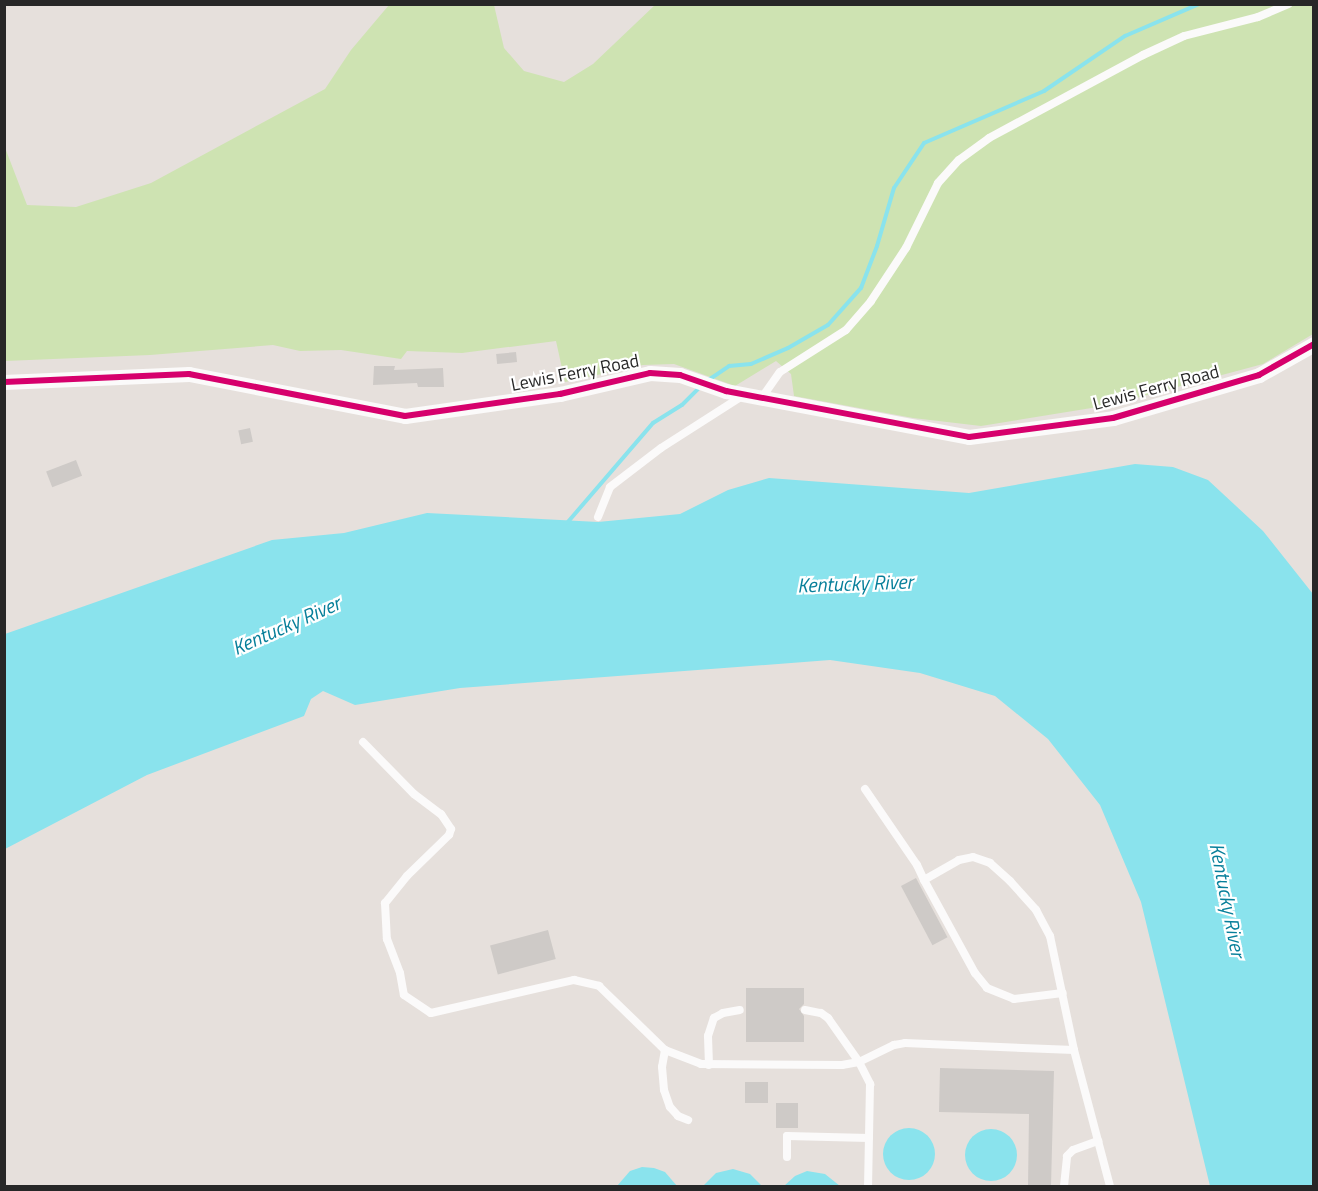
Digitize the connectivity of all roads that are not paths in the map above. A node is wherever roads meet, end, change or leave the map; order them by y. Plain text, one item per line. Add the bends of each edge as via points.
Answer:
1 (1288, 4) edge
2 (1314, 344) edge
3 (4, 382) edge
4 (745, 394) junction
5 (763, 396) junction
6 (598, 517) dead end
7 (363, 742) dead end
8 (866, 789) dead end
9 (924, 880) junction
10 (1063, 993) junction
11 (740, 1010) dead end
12 (805, 1010) dead end
13 (665, 1050) junction
14 (1074, 1050) junction
15 (859, 1062) junction
16 (709, 1065) junction
17 (688, 1120) dead end
18 (869, 1138) junction
19 (1098, 1140) junction
20 (787, 1157) dead end
21 (868, 1186) edge
22 (1064, 1186) edge
23 (1110, 1186) edge

1 - 5 lane via 1258,17 1184,36 1154,50 989,138 959,160 938,183 906,248 871,301 846,330 780,372
2 - 5 street, Lewis Ferry Road via 1259,375 1113,418 969,437
3 - 4 street, Lewis Ferry Road via 189,374 405,416 560,394 650,373 680,375
4 - 5 street, Lewis Ferry Road
4 - 6 lane via 661,448 610,487
7 - 13 lane via 414,794 441,814 451,829 385,903 387,939 404,995 431,1013 574,980 588,982 599,986
8 - 9 lane
9 - 10 lane via 975,974 987,988 1014,999
9 - 10 lane via 959,860 973,857 990,863 1035,910 1050,936
10 - 14 lane
11 - 16 lane via 714,1018 708,1036
12 - 15 lane via 821,1012 828,1018
13 - 16 lane via 682,1059
13 - 17 lane via 664,1090 670,1107
14 - 15 lane via 906,1043
14 - 19 lane
15 - 16 lane
15 - 18 lane via 870,1084
18 - 20 lane via 788,1136
18 - 21 lane
19 - 22 lane via 1067,1156
19 - 23 lane

